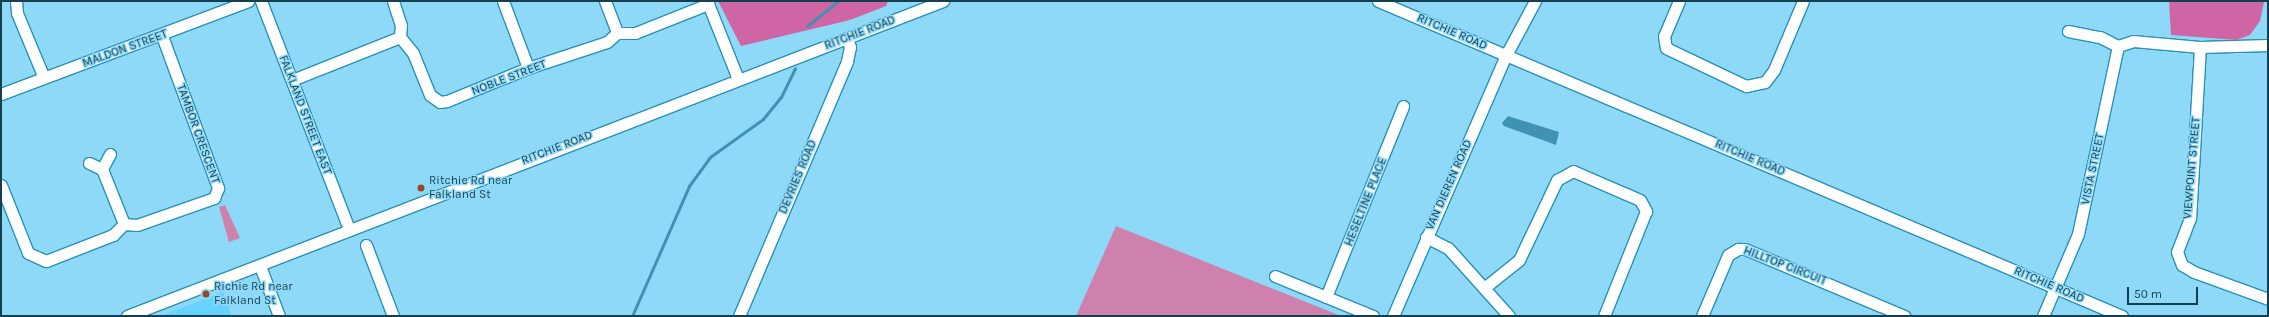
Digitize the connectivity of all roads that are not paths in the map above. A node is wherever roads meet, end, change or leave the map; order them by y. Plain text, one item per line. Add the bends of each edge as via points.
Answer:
1 (16, 1) edge
2 (248, 1) edge
3 (261, 1) edge
4 (394, 1) edge
5 (503, 1) edge
6 (605, 1) edge
7 (943, 1) edge
8 (1378, 1) edge
9 (1535, 1) edge
10 (1679, 1) edge
11 (1803, 1) edge
12 (707, 3) edge
13 (2068, 31) dead end
14 (617, 33) junction
15 (162, 36) junction
16 (400, 37) junction
17 (847, 38) junction
18 (2268, 45) edge
19 (2118, 46) junction
20 (2200, 47) junction
21 (1506, 55) junction
22 (528, 68) junction
23 (44, 78) junction
24 (292, 80) junction
25 (738, 80) junction
26 (1, 94) edge
27 (1404, 106) dead end
28 (110, 154) dead end
29 (88, 163) dead end
30 (102, 169) junction
31 (1, 185) edge
32 (124, 224) junction
33 (349, 229) junction
34 (1426, 237) junction
35 (366, 245) dead end
36 (260, 266) junction
37 (1275, 276) dead end
38 (1484, 288) junction
39 (2058, 289) junction
40 (1326, 297) junction
41 (2268, 299) edge
42 (127, 316) edge
43 (279, 316) edge
44 (392, 316) edge
45 (739, 316) edge
46 (1373, 316) edge
47 (1393, 316) edge
48 (1509, 316) edge
49 (1604, 316) edge
50 (1702, 316) edge
51 (1904, 316) edge
52 (2044, 316) edge
53 (2122, 316) edge

1 - 23 street via 17,13
2 - 15 street, MALDON STREET
3 - 24 street, FALKLAND STREET EAST
4 - 16 street via 401,25
5 - 22 street
6 - 14 street
7 - 17 street, RITCHIE ROAD
8 - 21 street, RITCHIE ROAD
9 - 21 street, VAN DIEREN ROAD
10 - 11 street via 1664,36 1666,48 1746,86 1756,86 1774,70
12 - 14 street via 635,33
12 - 25 street
13 - 19 street via 2100,37
14 - 22 street, NOBLE STREET via 608,42
15 - 23 street, MALDON STREET
15 - 32 street, TAMBOR CRESCENT via 218,188 214,198 201,204 137,225
16 - 22 street, NOBLE STREET via 413,53 430,95 440,102 512,77
16 - 24 street
17 - 25 street, RITCHIE ROAD
17 - 45 street, DEVRIES ROAD via 850,47 847,61
18 - 20 street
19 - 20 street via 2133,41
19 - 39 street, VISTA STREET via 2080,226
20 - 41 street, VIEWPOINT STREET via 2190,218 2177,252 2182,265 2194,272
21 - 34 street, VAN DIEREN ROAD
21 - 39 street, RITCHIE ROAD
23 - 26 street, MALDON STREET
24 - 33 street, FALKLAND STREET EAST
25 - 33 street, RITCHIE ROAD
27 - 40 street, HESELTINE PLACE
28 - 30 street
29 - 30 street
30 - 32 street
31 - 32 street via 28,253 37,260 46,261 113,235
33 - 36 street, RITCHIE ROAD
34 - 38 street via 1448,248
34 - 47 street, VAN DIEREN ROAD
35 - 44 street
36 - 42 street, RITCHIE ROAD
36 - 43 street
37 - 40 street
38 - 48 street
38 - 49 street via 1519,260 1557,180 1573,171 1640,200 1646,211
39 - 52 street, VISTA STREET
39 - 53 street, RITCHIE ROAD
40 - 46 street
50 - 51 street, HILLTOP CIRCUIT via 1728,255 1738,249 1745,249

